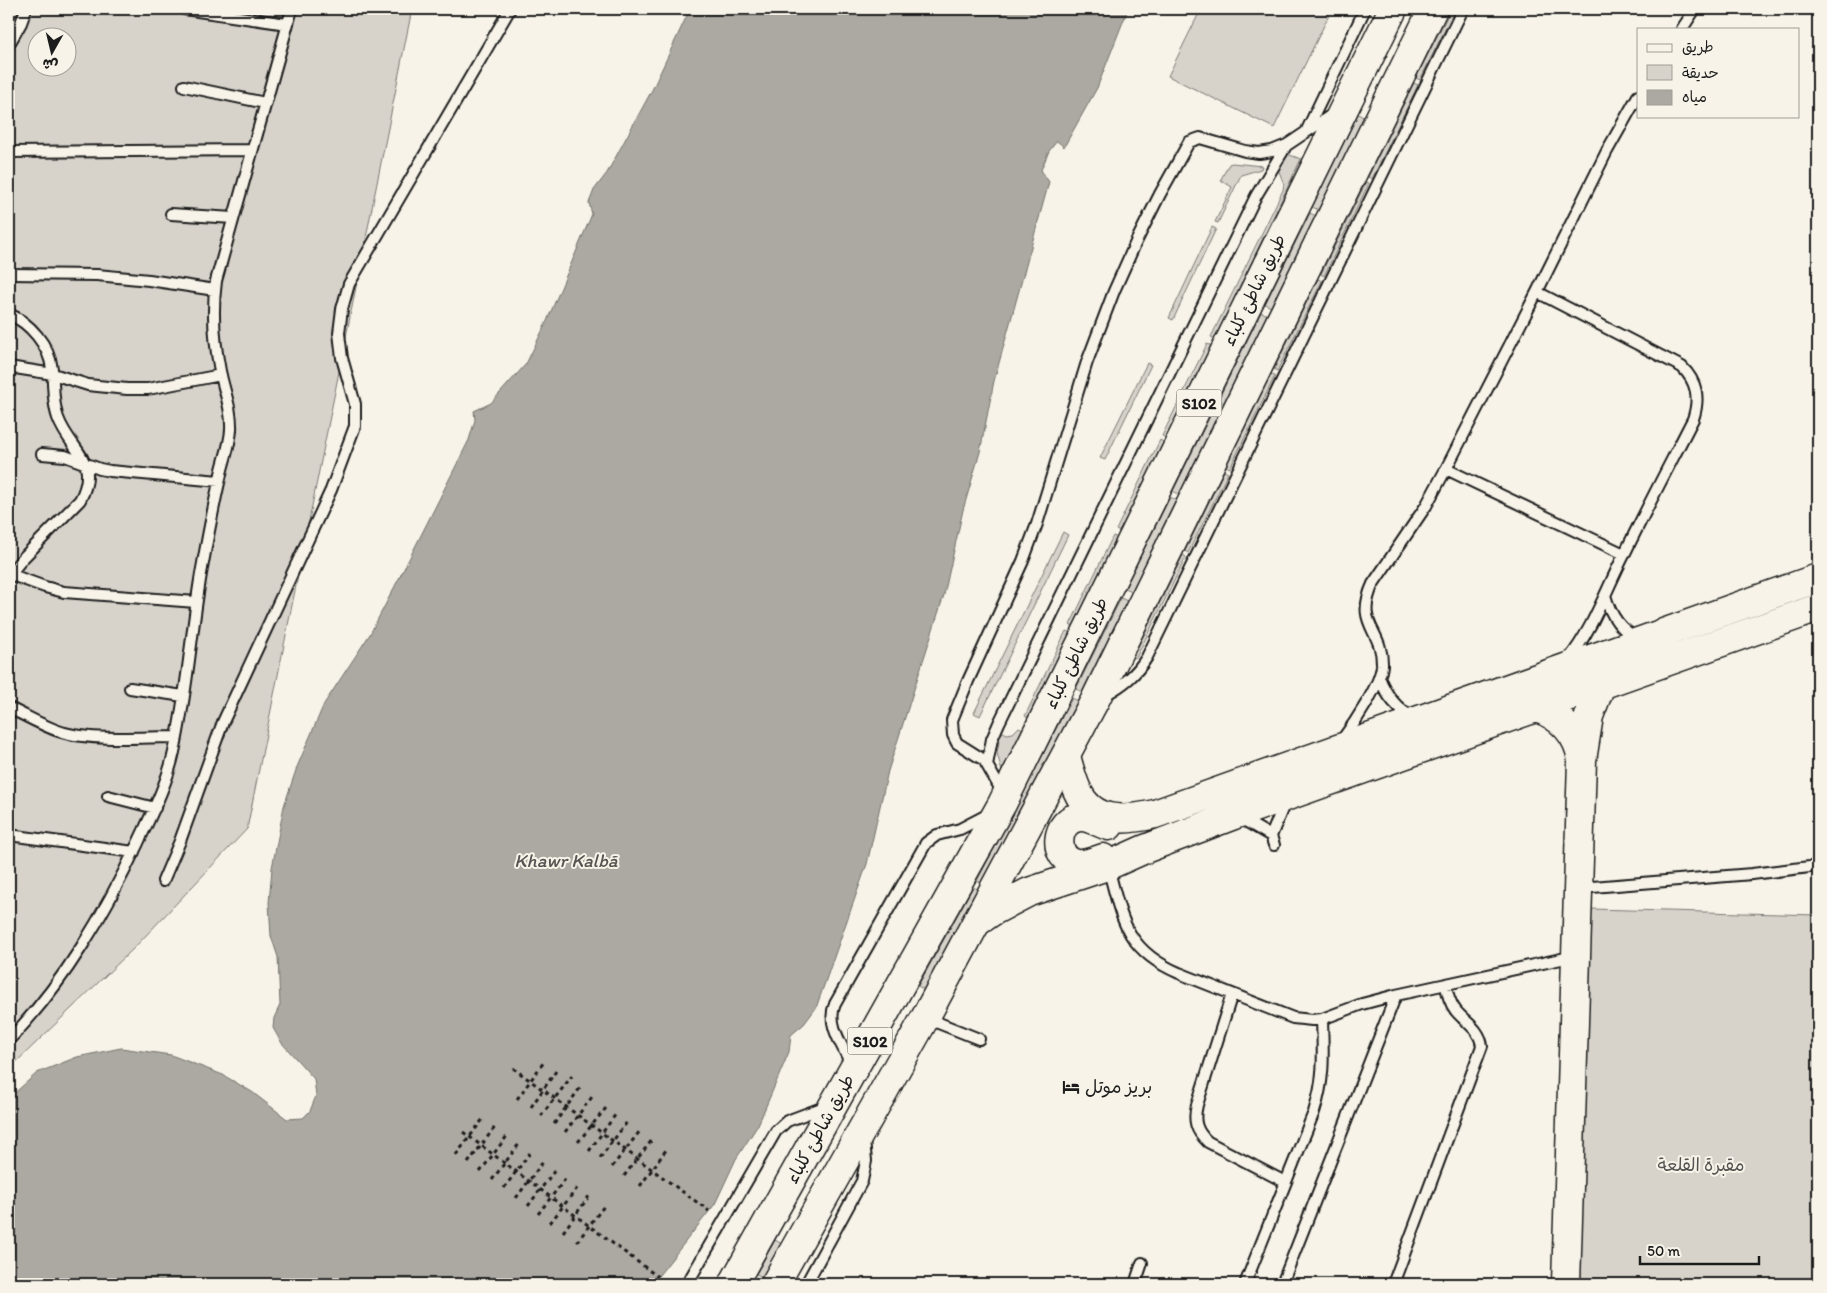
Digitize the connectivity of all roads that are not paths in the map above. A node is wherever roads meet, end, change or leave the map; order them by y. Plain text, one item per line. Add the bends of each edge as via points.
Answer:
1 (26, 9) edge
2 (184, 9) edge
3 (292, 9) edge
4 (510, 9) edge
5 (1365, 9) edge
6 (1393, 9) edge
7 (1434, 9) edge
8 (1463, 9) edge
9 (1695, 9) edge
10 (287, 24) junction
11 (1683, 28) edge
12 (9, 44) edge
13 (184, 86) dead end
14 (1637, 98) edge
15 (265, 103) junction
16 (1344, 107) junction
17 (1307, 130) junction
18 (1287, 145) junction
19 (252, 150) junction
20 (9, 152) edge
21 (171, 214) dead end
22 (233, 218) junction
23 (9, 274) edge
24 (215, 290) junction
25 (1537, 292) junction
26 (9, 314) edge
27 (9, 367) edge
28 (53, 374) junction
29 (221, 375) junction
30 (42, 454) dead end
31 (85, 463) junction
32 (1446, 469) junction
33 (219, 482) junction
34 (1624, 554) junction
35 (9, 574) edge
36 (1818, 578) edge
37 (1605, 595) junction
38 (196, 602) junction
39 (1818, 608) edge
40 (1645, 640) junction
41 (1557, 671) junction
42 (1380, 677) junction
43 (1601, 685) junction
44 (130, 688) dead end
45 (183, 696) junction
46 (1095, 700) junction
47 (9, 708) edge
48 (1538, 708) junction
49 (1418, 720) junction
50 (177, 737) junction
51 (1333, 750) junction
52 (1066, 756) junction
53 (1582, 760) junction
54 (987, 765) junction
55 (108, 796) dead end
56 (1289, 796) junction
57 (1004, 800) junction
58 (155, 808) junction
59 (1155, 814) junction
60 (1234, 815) junction
61 (9, 835) edge
62 (1145, 849) junction
63 (134, 852) junction
64 (1107, 866) junction
65 (1818, 866) edge
66 (163, 881) dead end
67 (1579, 888) junction
68 (977, 922) junction
69 (1576, 956) junction
70 (1446, 984) junction
71 (1232, 994) junction
72 (1396, 995) junction
73 (925, 1018) junction
74 (1322, 1019) junction
75 (979, 1039) dead end
76 (9, 1040) edge
77 (853, 1070) junction
78 (835, 1104) junction
79 (862, 1129) junction
80 (1286, 1182) junction
81 (796, 1246) junction
82 (1142, 1263) dead end
83 (687, 1284) edge
84 (733, 1284) edge
85 (775, 1284) edge
86 (807, 1284) edge
87 (1134, 1284) edge
88 (1245, 1284) edge
89 (1282, 1284) edge
90 (1393, 1284) edge
91 (1566, 1284) edge

1 - 12 lane
2 - 10 lane
3 - 10 lane
4 - 66 lane via 348,284 340,333 342,358 355,404 355,426 332,490 223,722
5 - 17 lane
6 - 16 main road, طريق شاطئ كلباء / S102
7 - 46 main road, طريق شاطئ كلباء / S102
8 - 46 lane via 1147,657 1127,681
9 - 11 lane
10 - 15 lane
13 - 15 lane
14 - 25 lane
15 - 19 lane
16 - 17 lane
16 - 57 main road, طريق شاطئ كلباء / S102
17 - 18 lane
18 - 54 lane via 1256,196 1002,716 992,739
18 - 54 lane via 1258,153 1200,138 1189,142 1136,242 1087,362 1023,561 952,720 957,743
19 - 20 lane
19 - 22 lane
21 - 22 lane
22 - 24 lane
23 - 24 lane via 97,275
24 - 29 lane via 214,327
25 - 32 lane
25 - 34 lane via 1677,364 1690,375 1695,385 1698,396 1693,419
26 - 28 lane via 25,323 40,339 50,358
27 - 28 lane
28 - 29 lane via 88,385 126,389 148,389
28 - 31 lane via 58,418
29 - 33 lane via 231,423
30 - 31 lane via 65,456
31 - 33 lane via 110,471
31 - 35 lane via 87,483 80,500
32 - 34 lane
32 - 42 lane via 1368,596 1366,616 1381,652
33 - 38 lane
34 - 37 lane
35 - 38 lane via 64,592
36 - 40 main road
37 - 40 lane via 1618,623 1630,634
37 - 41 lane via 1583,639
38 - 45 lane
39 - 43 main road
40 - 41 main road
41 - 49 main road
42 - 49 lane via 1394,703
42 - 51 lane via 1350,730
43 - 48 main road
43 - 53 main road via 1590,716
44 - 45 lane
45 - 50 lane
46 - 52 main road, طريق شاطئ كلباء / S102
47 - 50 lane via 52,729 74,735
48 - 53 main road via 1554,715 1568,727 1578,742
48 - 56 main road
49 - 51 main road
50 - 58 lane
51 - 59 main road
52 - 59 main road via 1076,789 1098,813 1119,819
52 - 68 main road, طريق شاطئ كلباء / S102
53 - 67 main road
54 - 57 lane
55 - 58 lane
56 - 60 main road
56 - 60 lane via 1278,815 1273,840 1254,824
57 - 77 main road, طريق شاطئ كلباء / S102
57 - 77 lane via 975,822 937,835 926,843 849,978 835,1004 832,1023
58 - 63 lane
59 - 62 main road via 1124,827 1108,826 1086,817 1073,819 1064,826 1059,838 1061,851 1076,864
60 - 62 main road
61 - 63 lane
62 - 64 main road
63 - 76 lane via 85,943 43,1002
64 - 68 main road via 1029,892
64 - 71 lane via 1122,919 1139,947 1164,967
65 - 67 lane
67 - 69 main road
68 - 73 main road, طريق شاطئ كلباء / S102
69 - 70 lane
69 - 91 main road
70 - 72 lane
70 - 90 lane via 1452,1006 1480,1036 1481,1052
71 - 74 lane via 1293,1018
71 - 80 lane via 1197,1105 1196,1125 1208,1142
72 - 74 lane
72 - 89 lane
73 - 75 lane
73 - 79 main road, طريق شاطئ كلباء / S102
74 - 80 lane via 1323,1074 1320,1091
77 - 78 main road, طريق شاطئ كلباء / S102
78 - 81 main road via 819,1167 791,1217 790,1235
78 - 83 lane via 787,1121 776,1131
78 - 84 main road, طريق شاطئ كلباء / S102
79 - 81 main road, طريق شاطئ كلباء / S102
79 - 86 lane via 866,1161 862,1181
80 - 88 lane
81 - 85 main road, طريق شاطئ كلباء / S102
82 - 87 lane

